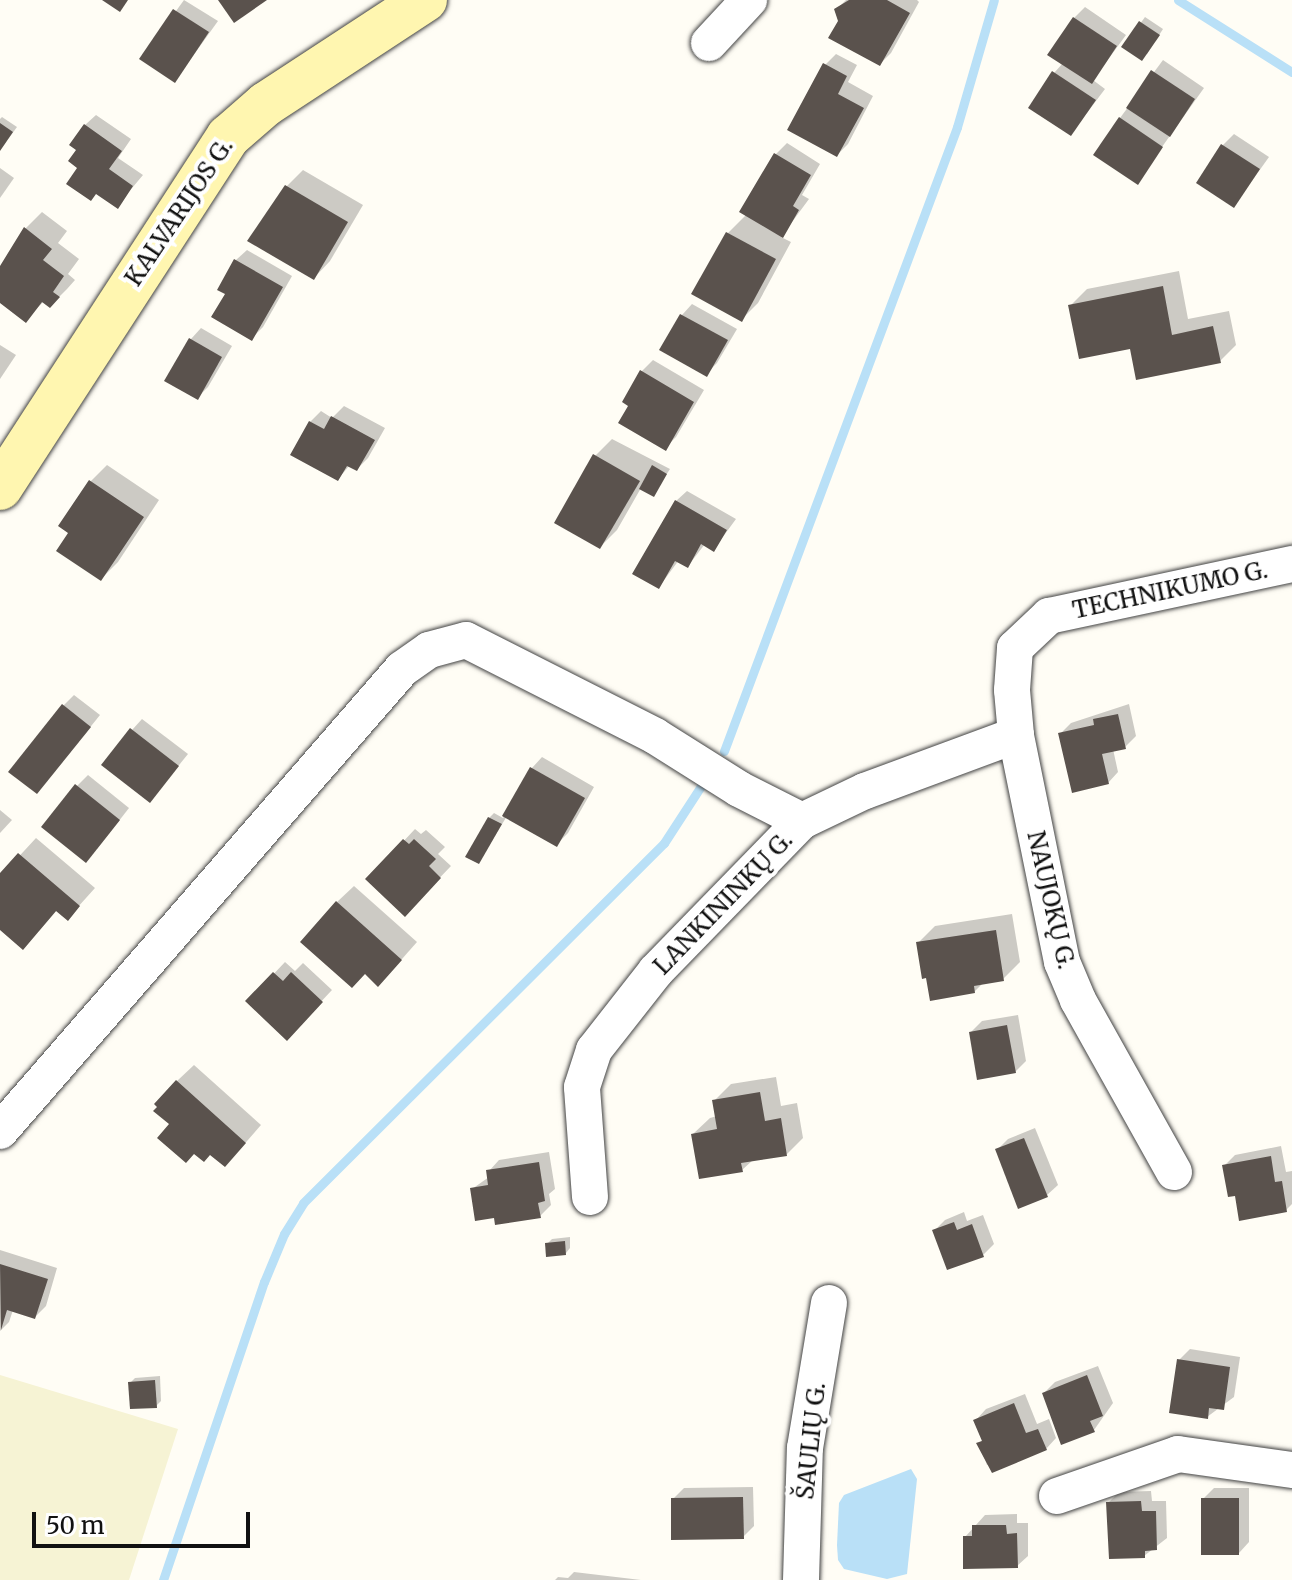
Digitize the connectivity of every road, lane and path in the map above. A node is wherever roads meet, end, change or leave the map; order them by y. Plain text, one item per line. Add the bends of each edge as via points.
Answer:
1 (425, 0) edge
2 (749, 0) edge
3 (709, 43) dead end
4 (0, 488) edge
5 (1292, 564) edge
6 (1049, 616) joint
7 (1016, 735) junction
8 (802, 821) junction
9 (0, 1131) edge
10 (1174, 1172) dead end
11 (590, 1197) dead end
12 (829, 1303) dead end
13 (1292, 1470) edge
14 (1057, 1496) dead end
15 (801, 1580) edge

1 - 4 main road, KALVARIJOS G. via 266,104 228,137
2 - 3 street
5 - 6 street, TECHNIKUMO G.
6 - 7 street, NAUJOKŲ G. via 1015,648
7 - 8 street, LANKININKŲ G. via 865,791
7 - 10 street, NAUJOKŲ G. via 1062,962
8 - 9 street via 655,736 466,640 429,650 402,669
8 - 11 street, LANKININKŲ G. via 656,971 594,1050 582,1087
12 - 15 street, ŠAULIŲ G. via 805,1448
13 - 14 street via 1178,1454

